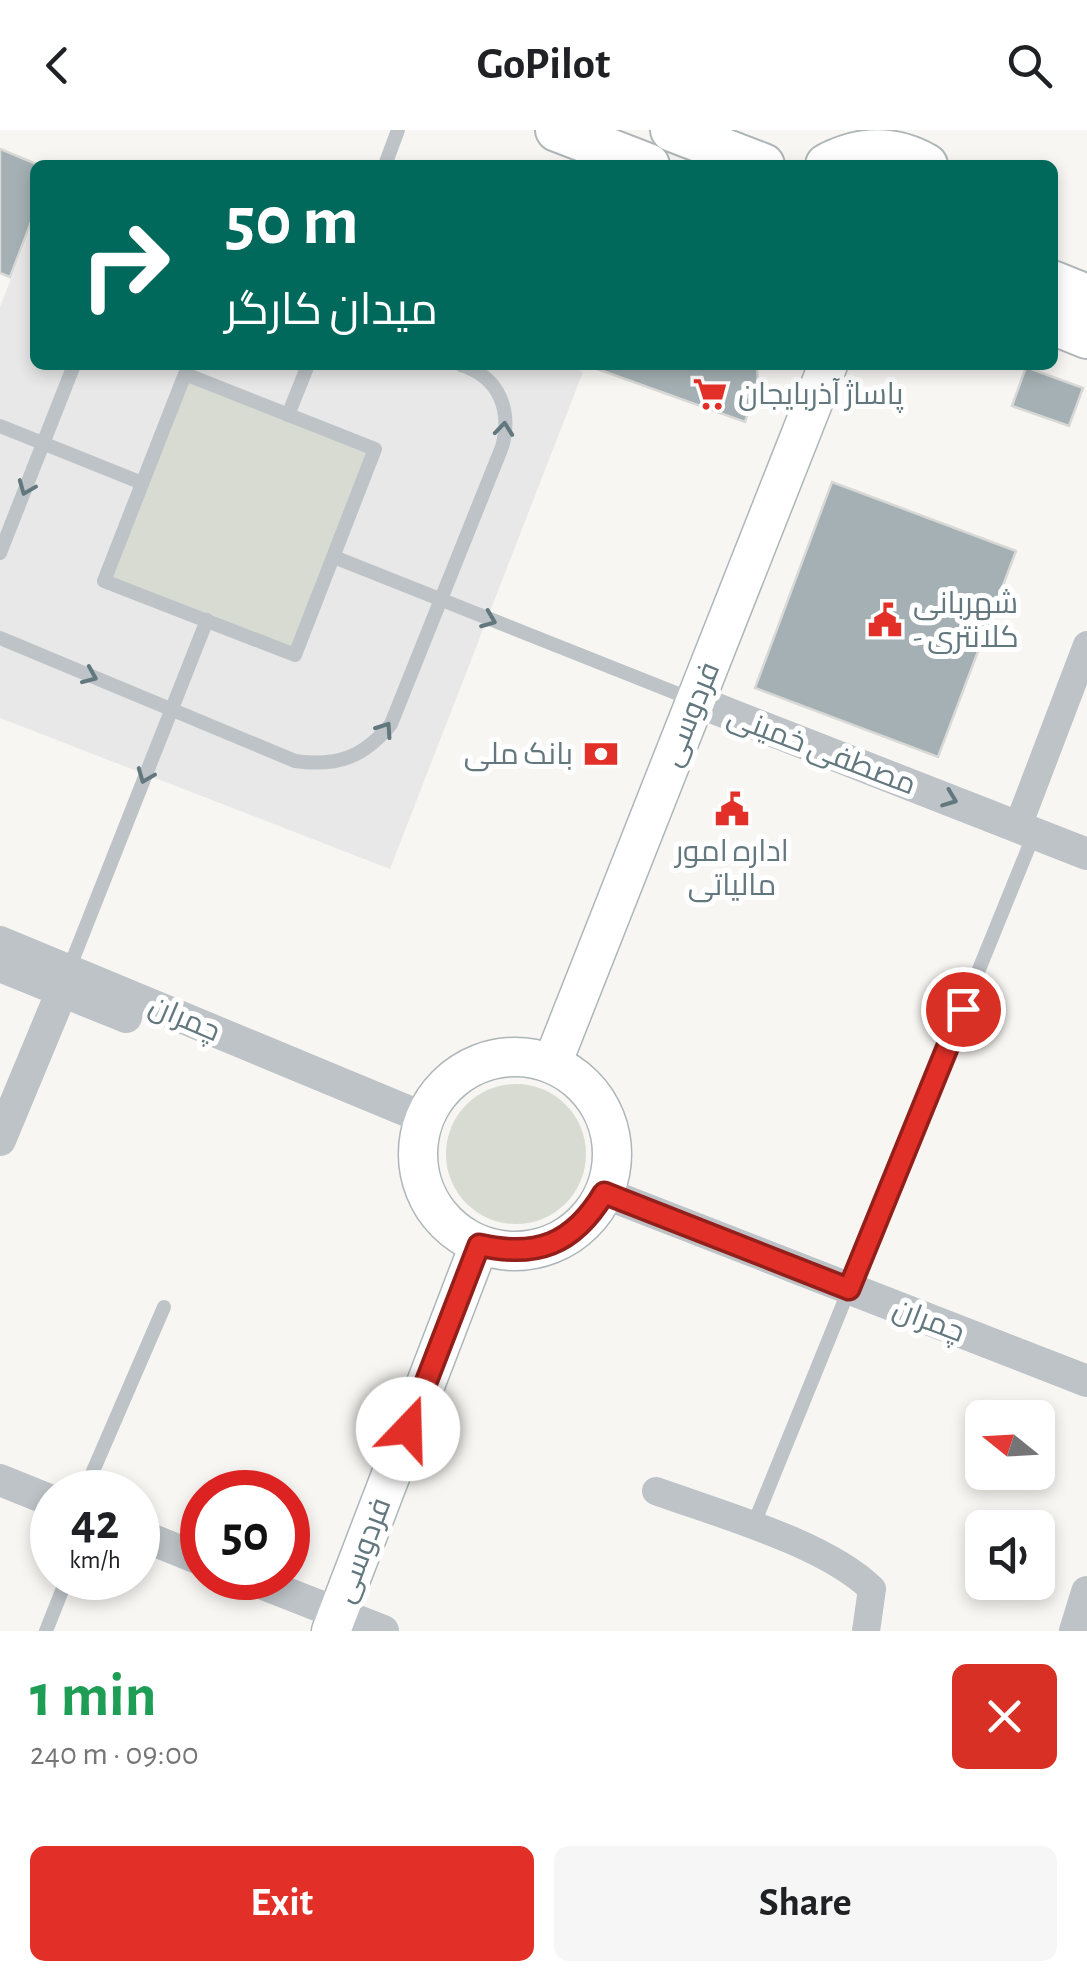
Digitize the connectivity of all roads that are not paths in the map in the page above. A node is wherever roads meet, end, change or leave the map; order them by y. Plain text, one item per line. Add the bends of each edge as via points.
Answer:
1 (398, 130) edge
2 (557, 130) edge
3 (672, 130) edge
4 (918, 150) edge
5 (386, 160) edge
6 (635, 160) edge
7 (749, 160) edge
8 (837, 160) edge
9 (1058, 284) edge
10 (1087, 296) edge
11 (1058, 325) edge
12 (1087, 337) edge
13 (72, 370) edge
14 (306, 370) edge
15 (471, 370) edge
16 (826, 370) edge
17 (288, 414) junction
18 (0, 426) edge
19 (44, 444) junction
20 (142, 483) junction
21 (0, 553) edge
22 (334, 558) junction
23 (440, 600) junction
24 (207, 620) junction
25 (0, 638) edge
26 (1087, 645) edge
27 (696, 701) junction
28 (171, 710) junction
29 (1026, 830) junction
30 (1087, 854) edge
31 (0, 942) edge
32 (0, 966) edge
33 (66, 980) junction
34 (552, 1064) junction
35 (422, 1127) junction
36 (0, 1140) edge
37 (604, 1193) junction
38 (479, 1245) junction
39 (849, 1289) junction
40 (164, 1307) dead end
41 (1087, 1381) edge
42 (94, 1470) edge
43 (0, 1480) edge
44 (656, 1491) dead end
45 (30, 1492) edge
46 (753, 1526) junction
47 (1087, 1592) edge
48 (58, 1600) edge
49 (291, 1600) edge
50 (334, 1622) edge
51 (46, 1631) edge
52 (382, 1631) edge
53 (866, 1631) edge
54 (1074, 1631) edge

1 - 5 lane
2 - 6 main road
3 - 7 main road
4 - 8 main road via 854,152
9 - 10 main road
11 - 12 main road
13 - 19 lane
14 - 17 lane
23 -> 15 lane via 507,429 500,394
16 - 27 main road, فردوسی
17 - 20 lane via 184,374
17 - 22 lane via 376,449
18 - 19 lane
19 - 20 lane
19 -> 21 lane
20 - 24 lane via 104,580
22 - 23 lane, مصطفی خمینی
22 - 24 lane via 295,655
23 -> 27 lane, مصطفی خمینی
28 -> 23 lane via 295,762 350,760 391,724
24 - 28 lane
25 -> 28 lane
26 - 29 street
27 -> 29 street, مصطفی خمینی
27 - 34 main road, فردوسی
28 -> 33 lane
29 - 30 street, مصطفی خمینی
29 - 39 lane
31 - 33 street, چمران
32 - 33 street, چمران
33 - 35 street, چمران
33 - 36 street
34 - 35 main road via 521,1057 463,1072 440,1092
34 - 37 main road via 597,1102 609,1130 612,1160
35 - 38 main road via 421,1178 433,1206 452,1230
37 - 38 main road via 567,1236 539,1248 508,1252
37 - 39 street, چمران
38 - 50 main road, فردوسی
39 - 41 street, چمران
39 - 46 lane
40 - 42 lane
43 - 45 street
44 - 46 street
46 - 53 street via 854,1572 872,1589
47 - 54 street
48 - 51 lane
49 - 50 street
50 - 52 street

